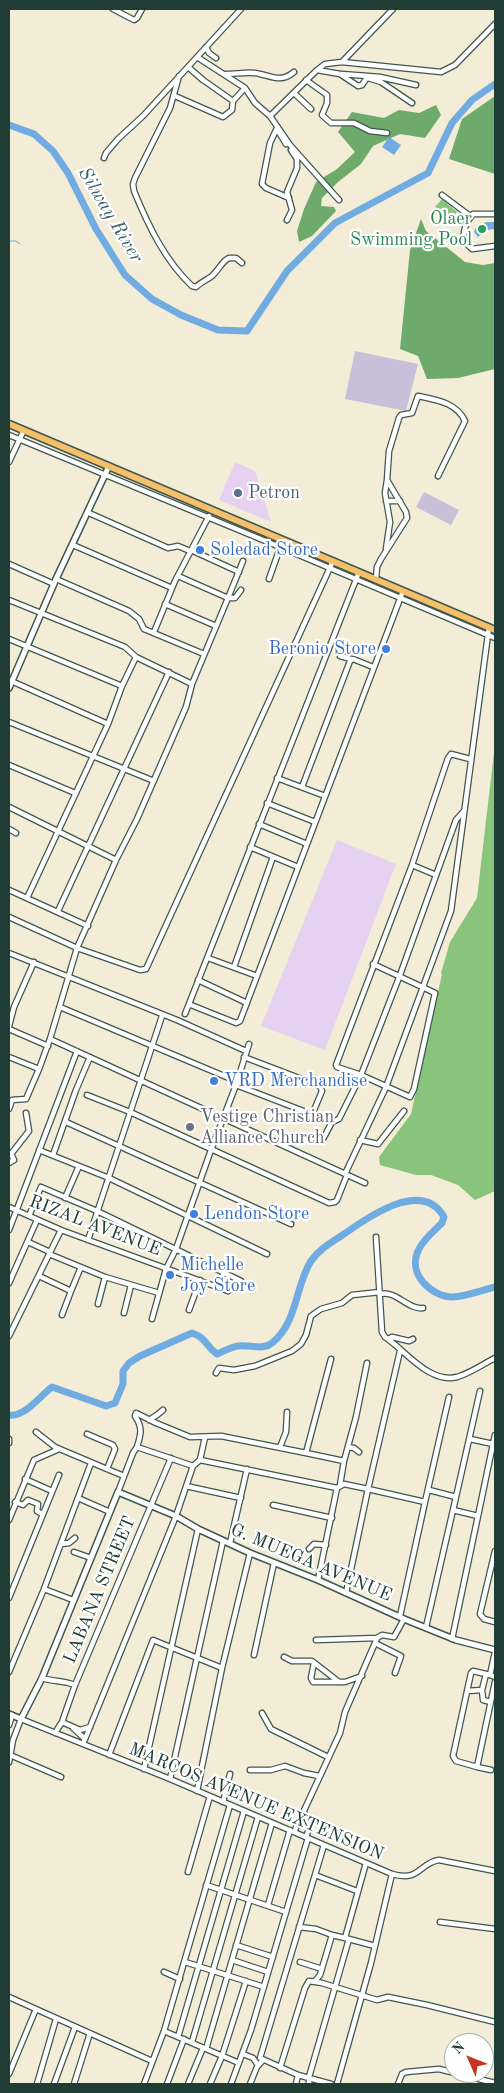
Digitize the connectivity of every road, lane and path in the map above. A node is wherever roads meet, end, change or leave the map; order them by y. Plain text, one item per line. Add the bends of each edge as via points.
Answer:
1 (113, 9) edge
2 (142, 9) edge
3 (233, 9) edge
4 (393, 9) edge
5 (239, 11) edge
6 (495, 24) edge
7 (206, 47) junction
8 (197, 56) junction
9 (216, 58) dead end
10 (342, 62) junction
11 (188, 67) junction
12 (317, 70) junction
13 (294, 72) dead end
14 (224, 74) junction
15 (340, 74) junction
16 (179, 76) junction
17 (367, 77) junction
18 (306, 80) junction
19 (416, 85) dead end
20 (245, 88) junction
21 (294, 93) junction
22 (175, 96) junction
23 (233, 101) junction
24 (412, 103) dead end
25 (311, 109) dead end
26 (270, 116) junction
27 (277, 128) junction
28 (387, 133) dead end
29 (104, 158) dead end
30 (442, 195) dead end
31 (289, 198) junction
32 (339, 200) dead end
33 (495, 214) edge
34 (470, 216) junction
35 (287, 220) dead end
36 (495, 246) edge
37 (242, 263) dead end
38 (419, 389) dead end
39 (418, 396) junction
40 (9, 424) edge
41 (24, 430) junction
42 (9, 435) edge
43 (19, 440) junction
44 (9, 462) edge
45 (110, 466) junction
46 (106, 474) junction
47 (438, 476) dead end
48 (387, 480) junction
49 (400, 500) junction
50 (386, 501) junction
51 (212, 510) junction
52 (89, 513) junction
53 (208, 518) junction
54 (283, 540) junction
55 (73, 545) junction
56 (280, 547) junction
57 (191, 550) junction
58 (386, 550) junction
59 (243, 561) dead end
60 (333, 561) junction
61 (9, 564) edge
62 (330, 568) junction
63 (239, 572) junction
64 (360, 572) junction
65 (178, 576) junction
66 (269, 579) dead end
67 (376, 579) junction
68 (356, 581) junction
69 (55, 582) junction
70 (172, 588) junction
71 (241, 590) dead end
72 (403, 591) junction
73 (228, 598) junction
74 (400, 599) junction
75 (9, 600) edge
76 (165, 604) junction
77 (42, 614) junction
78 (216, 626) junction
79 (492, 628) edge
80 (154, 632) junction
81 (488, 635) junction
82 (495, 638) edge
83 (9, 640) edge
84 (27, 647) junction
85 (204, 654) junction
86 (340, 656) dead end
87 (136, 658) junction
88 (351, 660) junction
89 (373, 667) junction
90 (169, 672) junction
91 (10, 680) edge
92 (192, 684) junction
93 (122, 686) junction
94 (9, 688) edge
95 (9, 722) edge
96 (108, 724) junction
97 (93, 756) junction
98 (470, 759) junction
99 (9, 765) edge
100 (124, 768) junction
101 (277, 778) junction
102 (154, 781) junction
103 (302, 787) junction
104 (75, 793) junction
105 (325, 796) junction
106 (267, 803) junction
107 (9, 807) edge
108 (464, 811) junction
109 (315, 822) junction
110 (259, 824) junction
111 (9, 829) edge
112 (16, 832) dead end
113 (57, 832) junction
114 (307, 844) junction
115 (87, 846) junction
116 (250, 847) junction
117 (273, 857) junction
118 (116, 860) junction
119 (412, 866) junction
120 (298, 867) junction
121 (436, 875) junction
122 (9, 890) edge
123 (27, 898) junction
124 (58, 911) junction
125 (10, 918) edge
126 (9, 924) edge
127 (88, 926) junction
128 (78, 948) junction
129 (9, 953) edge
130 (208, 958) junction
131 (34, 962) junction
132 (373, 964) junction
133 (234, 967) junction
134 (70, 976) junction
135 (257, 976) junction
136 (400, 976) junction
137 (198, 980) junction
138 (423, 987) junction
139 (247, 1003) junction
140 (189, 1004) junction
141 (60, 1007) junction
142 (185, 1014) dead end
143 (162, 1016) junction
144 (9, 1027) edge
145 (50, 1039) junction
146 (249, 1044) dead end
147 (152, 1045) junction
148 (48, 1046) junction
149 (77, 1052) junction
150 (246, 1052) junction
151 (9, 1056) edge
152 (90, 1057) junction
153 (244, 1058) junction
154 (39, 1070) junction
155 (361, 1075) junction
156 (141, 1079) junction
157 (236, 1083) junction
158 (386, 1087) junction
159 (87, 1095) dead end
160 (9, 1109) edge
161 (404, 1111) dead end
162 (130, 1112) junction
163 (26, 1113) dead end
164 (312, 1115) junction
165 (223, 1117) junction
166 (66, 1122) junction
167 (332, 1122) junction
168 (323, 1139) dead end
169 (360, 1140) junction
170 (119, 1145) junction
171 (39, 1150) junction
172 (210, 1150) junction
173 (53, 1155) junction
174 (9, 1163) edge
175 (79, 1166) junction
176 (346, 1174) junction
177 (109, 1178) junction
178 (200, 1182) junction
179 (365, 1183) dead end
180 (65, 1198) junction
181 (9, 1207) edge
182 (18, 1211) junction
183 (98, 1211) junction
184 (29, 1216) junction
185 (186, 1217) junction
186 (37, 1220) junction
187 (291, 1224) dead end
188 (9, 1230) edge
189 (61, 1230) junction
190 (376, 1237) dead end
191 (88, 1240) junction
192 (28, 1242) junction
193 (176, 1250) junction
194 (50, 1253) junction
195 (267, 1254) dead end
196 (81, 1267) junction
197 (166, 1269) junction
198 (224, 1273) junction
199 (39, 1276) junction
200 (105, 1277) junction
201 (200, 1280) junction
202 (241, 1280) dead end
203 (9, 1283) edge
204 (131, 1285) junction
205 (216, 1286) junction
206 (71, 1291) junction
207 (228, 1291) dead end
208 (159, 1293) junction
209 (380, 1293) junction
210 (98, 1304) dead end
211 (423, 1308) dead end
212 (189, 1310) dead end
213 (124, 1313) dead end
214 (62, 1315) dead end
215 (152, 1319) dead end
216 (9, 1336) edge
217 (388, 1339) junction
218 (413, 1339) dead end
219 (400, 1350) junction
220 (495, 1358) edge
221 (332, 1359) dead end
222 (367, 1362) dead end
223 (216, 1374) dead end
224 (480, 1391) dead end
225 (449, 1397) dead end
226 (163, 1410) dead end
227 (287, 1412) dead end
228 (149, 1420) junction
229 (36, 1432) dead end
230 (87, 1434) dead end
231 (495, 1435) edge
232 (205, 1437) junction
233 (470, 1439) junction
234 (493, 1444) junction
235 (137, 1447) junction
236 (280, 1447) junction
237 (348, 1447) junction
238 (59, 1449) junction
239 (359, 1452) dead end
240 (306, 1453) junction
241 (171, 1458) junction
242 (200, 1460) junction
243 (344, 1461) junction
244 (91, 1463) junction
245 (193, 1466) junction
246 (108, 1469) junction
247 (246, 1469) junction
248 (59, 1475) dead end
249 (124, 1476) junction
250 (25, 1479) junction
251 (186, 1486) junction
252 (339, 1487) junction
253 (368, 1489) junction
254 (428, 1490) junction
255 (52, 1491) junction
256 (118, 1492) junction
257 (456, 1497) junction
258 (78, 1498) junction
259 (241, 1498) junction
260 (15, 1502) junction
261 (425, 1502) junction
262 (151, 1505) junction
263 (273, 1506) dead end
264 (453, 1510) junction
265 (110, 1512) junction
266 (42, 1514) junction
267 (176, 1516) junction
268 (478, 1516) junction
269 (332, 1518) junction
270 (9, 1520) edge
271 (198, 1529) junction
272 (75, 1538) dead end
273 (223, 1541) junction
274 (230, 1543) junction
275 (61, 1544) junction
276 (326, 1545) junction
277 (309, 1549) dead end
278 (495, 1551) edge
279 (74, 1552) dead end
280 (250, 1553) junction
281 (91, 1558) junction
282 (274, 1564) junction
283 (318, 1580) junction
284 (44, 1589) junction
285 (346, 1593) junction
286 (9, 1598) edge
287 (73, 1600) junction
288 (402, 1618) junction
289 (495, 1622) edge
290 (426, 1626) junction
291 (452, 1639) junction
292 (316, 1640) dead end
293 (376, 1640) junction
294 (171, 1648) junction
295 (495, 1651) edge
296 (9, 1652) edge
297 (15, 1655) junction
298 (254, 1655) dead end
299 (197, 1657) junction
300 (284, 1657) dead end
301 (314, 1663) junction
302 (222, 1668) junction
303 (9, 1672) edge
304 (395, 1673) dead end
305 (488, 1674) junction
306 (362, 1676) junction
307 (42, 1678) junction
308 (495, 1678) edge
309 (338, 1682) junction
310 (495, 1682) edge
311 (75, 1685) junction
312 (482, 1690) junction
313 (467, 1691) junction
314 (492, 1702) junction
315 (262, 1713) dead end
316 (10, 1714) edge
317 (21, 1719) junction
318 (62, 1722) junction
319 (9, 1725) edge
320 (72, 1727) junction
321 (90, 1727) junction
322 (55, 1733) junction
323 (84, 1742) junction
324 (10, 1755) junction
325 (109, 1755) junction
326 (328, 1757) junction
327 (9, 1762) edge
328 (477, 1767) junction
329 (144, 1769) junction
330 (250, 1770) dead end
331 (491, 1770) dead end
332 (230, 1774) dead end
333 (319, 1776) junction
334 (61, 1777) dead end
335 (170, 1779) junction
336 (197, 1791) junction
337 (210, 1796) junction
338 (222, 1802) junction
339 (230, 1805) junction
340 (244, 1811) junction
341 (304, 1812) junction
342 (258, 1817) junction
343 (272, 1823) junction
344 (292, 1831) junction
345 (307, 1838) junction
346 (324, 1845) junction
347 (366, 1863) junction
348 (495, 1871) edge
349 (188, 1872) dead end
350 (392, 1874) junction
351 (314, 1875) junction
352 (206, 1885) junction
353 (221, 1890) junction
354 (357, 1891) junction
355 (235, 1896) junction
356 (249, 1900) junction
357 (268, 1905) junction
358 (286, 1912) junction
359 (440, 1922) dead end
360 (299, 1927) junction
361 (495, 1929) edge
362 (332, 1935) junction
363 (347, 1939) junction
364 (236, 1945) junction
365 (375, 1946) junction
366 (273, 1957) junction
367 (232, 1960) junction
368 (185, 1962) junction
369 (300, 1962) dead end
370 (198, 1967) junction
371 (322, 1969) junction
372 (164, 1972) dead end
373 (213, 1972) junction
374 (268, 1972) junction
375 (320, 1975) junction
376 (227, 1976) junction
377 (180, 1979) junction
378 (246, 1981) junction
379 (315, 1981) junction
380 (322, 1983) junction
381 (264, 1987) junction
382 (334, 1987) junction
383 (361, 1993) junction
384 (9, 1997) edge
385 (36, 2009) junction
386 (56, 2018) junction
387 (495, 2022) edge
388 (75, 2027) junction
389 (164, 2031) junction
390 (90, 2033) junction
391 (178, 2037) junction
392 (184, 2039) junction
393 (192, 2042) junction
394 (204, 2048) junction
395 (244, 2054) junction
396 (222, 2056) junction
397 (262, 2060) junction
398 (152, 2061) junction
399 (239, 2063) junction
400 (258, 2065) junction
401 (280, 2068) junction
402 (9, 2074) edge
403 (298, 2075) junction
404 (309, 2078) junction
405 (495, 2083) edge
406 (37, 2084) edge
407 (54, 2084) edge
408 (74, 2084) edge
409 (144, 2084) edge
410 (167, 2084) edge
411 (188, 2084) edge
412 (210, 2084) edge
413 (231, 2084) edge
414 (250, 2084) edge
415 (296, 2084) edge
416 (309, 2084) edge
417 (331, 2084) edge
418 (337, 2084) edge
419 (398, 2084) edge

1 - 2 street via 134,20
3 - 5 street
4 - 10 street
5 - 7 street
6 - 10 street via 455,65 441,72
7 - 8 street
7 - 9 street
8 - 11 street
8 - 14 street
10 - 12 street via 325,64
11 - 16 street
11 - 23 street
12 - 15 street
12 - 18 street
13 - 14 street via 284,79 253,73
14 - 20 street
15 - 17 street
15 - 17 street via 358,86
16 - 22 street
16 - 29 street
17 - 19 street
17 - 24 street via 381,82
18 - 21 street
18 - 28 street via 326,95 327,103 322,115 327,121 354,123 370,131
20 - 23 street
20 - 26 street via 255,104
21 - 25 street
21 - 26 street
22 - 23 street via 223,117 232,110
22 - 37 street via 135,178 134,191 174,267 192,286 211,277 230,258
26 - 27 street
27 - 31 street via 297,159 296,172 287,192
27 - 31 street via 268,148 262,184
27 - 32 street
30 - 34 street
31 - 35 street via 292,210
33 - 34 street
34 - 36 street via 464,232 466,245 476,249
38 - 39 street
39 - 47 street via 446,402 457,409 465,421
39 - 48 street via 412,413 401,415 397,424 389,451
40 - 41 main road
41 - 43 street
41 - 45 main road
42 - 43 street
43 - 44 street
43 - 46 street
45 - 46 street
45 - 51 main road
46 - 52 street
46 - 53 street
48 - 49 street
48 - 50 street
49 - 50 street
49 - 58 street via 406,512 406,522
50 - 58 street via 390,522
51 - 53 street
51 - 54 main road
52 - 55 street
52 - 57 street via 168,548 178,546
53 - 56 street
53 - 57 street
54 - 56 street
54 - 60 main road
55 - 69 street
55 - 70 street
56 - 62 street
56 - 66 street
57 - 63 street
57 - 65 street
58 - 67 street via 377,567
59 - 63 street
60 - 62 street
60 - 64 main road
61 - 69 street
62 - 68 street
62 - 128 street via 146,969 140,970
63 - 73 street
64 - 67 main road
64 - 68 street
65 - 70 street
65 - 73 street
67 - 72 main road
68 - 74 street
68 - 101 street
69 - 77 street
69 - 80 street via 129,611 139,619 142,628
70 - 76 street
71 - 73 street via 235,598
72 - 74 street
72 - 79 main road
73 - 78 street
74 - 81 street
74 - 89 street
75 - 77 street
76 - 78 street
76 - 80 street
77 - 84 street
77 - 87 street via 125,647
78 - 85 street
79 - 81 street
80 - 85 street
81 - 82 street
81 - 98 street
83 - 84 street
84 - 91 street
84 - 93 street
85 - 92 street
86 - 88 street
87 - 90 street
87 - 93 street
88 - 89 street
88 - 103 street
89 - 105 street
90 - 92 street
90 - 100 street
91 - 94 street
91 - 96 street
92 - 102 street via 186,707
93 - 96 street
95 - 97 street
96 - 97 street
97 - 100 street
97 - 104 street
98 - 108 street
98 - 119 street via 449,756
99 - 104 street
100 - 102 street
100 - 115 street
101 - 103 street
101 - 106 street
102 - 118 street
103 - 105 street
104 - 113 street
105 - 109 street
106 - 109 street
106 - 110 street
107 - 113 street
108 - 121 street via 456,820
108 - 138 street via 452,904
109 - 114 street
110 - 114 street
110 - 116 street
111 - 112 street
113 - 115 street
113 - 123 street
114 - 120 street
115 - 118 street
115 - 124 street
116 - 117 street
116 - 130 street
117 - 120 street
117 - 133 street
118 - 127 street
119 - 121 street
119 - 132 street
120 - 135 street
121 - 136 street
122 - 123 street
123 - 124 street
124 - 127 street
125 - 126 street
125 - 128 street
127 - 128 street
128 - 134 street
129 - 131 street
130 - 133 street
130 - 137 street
131 - 134 street
131 - 144 street via 14,1006
132 - 136 street
132 - 155 street via 336,1065
133 - 135 street
134 - 141 street
134 - 143 street
135 - 139 street
136 - 138 street
136 - 155 street
137 - 139 street
137 - 140 street
138 - 158 street
138 - 158 street via 435,994 414,1092 408,1098
139 - 140 street via 238,1023
140 - 142 street
141 - 145 street
141 - 147 street
143 - 147 street
143 - 150 street
144 - 148 street
145 - 148 street
145 - 149 street
146 - 150 street
147 - 156 street
147 - 157 street
148 - 154 street
149 - 152 street
149 - 171 street
150 - 153 street
151 - 154 street
152 - 156 street
152 - 166 street
153 - 157 street
153 - 164 street via 320,1086 321,1094
154 - 160 street via 26,1099 14,1099
155 - 158 street
155 - 167 street via 339,1120
156 - 162 street
156 - 165 street
157 - 164 street
157 - 165 street
158 - 169 street
159 - 162 street
161 - 169 street via 378,1144
162 - 170 street
162 - 172 street
163 - 174 street via 29,1131 11,1154 14,1160
164 - 167 street
165 - 172 street
165 - 176 street
166 - 170 street
166 - 173 street
167 - 168 street
169 - 176 street
170 - 177 street
170 - 178 street
171 - 173 street
171 - 182 street
172 - 176 street via 329,1203 338,1200
172 - 178 street
173 - 175 street
175 - 177 street
175 - 180 street
176 - 179 street
177 - 183 street
177 - 185 street
178 - 185 street
178 - 187 street
180 - 183 street
180 - 184 street via 41,1187
181 - 182 street, RIZAL AVENUE
182 - 184 street, RIZAL AVENUE
182 - 188 street
183 - 191 street
183 - 193 street
184 - 186 street, RIZAL AVENUE
185 - 193 street
185 - 195 street
186 - 189 street, RIZAL AVENUE
186 - 192 street
189 - 191 street, RIZAL AVENUE
189 - 194 street
190 - 209 street
191 - 197 street, RIZAL AVENUE
192 - 194 street
192 - 203 street
193 - 197 street
193 - 198 street
194 - 196 street
194 - 199 street
196 - 200 street
196 - 206 street
197 - 201 street, RIZAL AVENUE
197 - 208 street
198 - 202 street
198 - 205 street
199 - 206 street
199 - 216 street
200 - 204 street
200 - 210 street
201 - 205 street, RIZAL AVENUE
201 - 212 street
204 - 208 street
204 - 213 street
205 - 207 street, RIZAL AVENUE
206 - 214 street
208 - 215 street
209 - 211 street via 389,1293 416,1308
209 - 217 street via 382,1332
209 - 223 street via 352,1295 342,1303 321,1309 311,1316 306,1335 292,1351 254,1366 234,1370 219,1368
217 - 218 street
217 - 219 street
219 - 220 street via 421,1367 448,1377 466,1373
219 - 253 street
221 - 240 street
222 - 237 street
224 - 233 street
225 - 254 street
226 - 228 street
227 - 236 street via 286,1432
228 - 232 street via 184,1434
228 - 235 street via 135,1414 141,1427
229 - 238 street
230 - 246 street via 114,1446
231 - 234 street
232 - 236 street via 221,1436
232 - 242 street
233 - 234 street
233 - 257 street
234 - 268 street
235 - 241 street
235 - 249 street
236 - 240 street
237 - 239 street
237 - 243 street
238 - 244 street
238 - 250 street via 35,1459
240 - 243 street
241 - 245 street
241 - 262 street, LABANA STREET
242 - 245 street
242 - 247 street
243 - 252 street
244 - 246 street
244 - 258 street
245 - 251 street
246 - 249 street
247 - 252 street
247 - 259 street
248 - 255 street
249 - 256 street
250 - 255 street
250 - 260 street
251 - 259 street
251 - 267 street
252 - 253 street via 348,1484
252 - 269 street
253 - 261 street
253 - 285 street
254 - 257 street
254 - 261 street
255 - 266 street
256 - 262 street, G. MUEGA AVENUE
256 - 265 street
257 - 264 street
258 - 265 street
258 - 275 street
259 - 274 street
260 - 266 street via 23,1505 28,1500 38,1504 37,1510
260 - 270 street
261 - 288 street
262 - 267 street, G. MUEGA AVENUE
262 - 311 street, LABANA STREET
263 - 269 street
264 - 268 street
264 - 290 street
265 - 281 street
266 - 286 street
267 - 271 street, G. MUEGA AVENUE
267 - 321 street
268 - 291 street
269 - 276 street
271 - 273 street, G. MUEGA AVENUE
271 - 294 street
272 - 275 street
273 - 274 street, G. MUEGA AVENUE
273 - 299 street
274 - 280 street, G. MUEGA AVENUE
275 - 284 street
276 - 277 street via 313,1544
276 - 283 street
278 - 289 street via 480,1614 482,1618
279 - 281 street
280 - 282 street, G. MUEGA AVENUE
280 - 302 street
281 - 287 street
282 - 283 street, G. MUEGA AVENUE
282 - 298 street
283 - 285 street, G. MUEGA AVENUE
284 - 287 street
284 - 297 street
285 - 288 street, G. MUEGA AVENUE
287 - 307 street
288 - 290 street, G. MUEGA AVENUE
288 - 293 street via 394,1637 382,1635
290 - 291 street, G. MUEGA AVENUE
291 - 295 street, G. MUEGA AVENUE
292 - 293 street
293 - 304 street via 401,1656
293 - 306 street
294 - 299 street
294 - 325 street via 153,1640
294 - 329 street
295 - 305 street
296 - 297 street
297 - 303 street
299 - 302 street
299 - 335 street
300 - 301 street
301 - 309 street
301 - 309 street via 313,1682
302 - 336 street
305 - 308 street
305 - 312 street
305 - 313 street via 472,1672
306 - 309 street
306 - 326 street
307 - 311 street
307 - 317 street
310 - 314 street
311 - 318 street, LABANA STREET
312 - 313 street
312 - 314 street via 483,1700
313 - 328 street via 453,1759
314 - 328 street
315 - 326 street via 272,1729
316 - 317 street, MARCOS AVENUE EXTENSION
316 - 319 street
317 - 322 street, MARCOS AVENUE EXTENSION
317 - 324 street
318 - 320 street
318 - 322 street, LABANA STREET
320 - 321 street via 83,1730
320 - 323 street
321 - 323 street
322 - 323 street, MARCOS AVENUE EXTENSION
323 - 325 street, MARCOS AVENUE EXTENSION
324 - 327 street
324 - 334 street
325 - 329 street, MARCOS AVENUE EXTENSION
326 - 333 street
328 - 331 street
329 - 335 street, MARCOS AVENUE EXTENSION
330 - 333 street via 285,1766
332 - 338 street
333 - 341 street
335 - 336 street, MARCOS AVENUE EXTENSION
336 - 337 street, MARCOS AVENUE EXTENSION
337 - 338 street, MARCOS AVENUE EXTENSION
337 - 349 street
338 - 339 street, MARCOS AVENUE EXTENSION
339 - 340 street, MARCOS AVENUE EXTENSION
339 - 352 street
340 - 342 street, MARCOS AVENUE EXTENSION
340 - 353 street
341 - 344 street
341 - 345 street via 310,1826
342 - 343 street, MARCOS AVENUE EXTENSION
342 - 355 street
343 - 344 street, MARCOS AVENUE EXTENSION
343 - 356 street
344 - 345 street, MARCOS AVENUE EXTENSION
344 - 357 street
345 - 346 street, MARCOS AVENUE EXTENSION
345 - 358 street
346 - 347 street, MARCOS AVENUE EXTENSION
346 - 351 street
347 - 350 street, MARCOS AVENUE EXTENSION
347 - 354 street
348 - 350 street, MARCOS AVENUE EXTENSION via 440,1860 412,1875
350 - 365 street
351 - 354 street
351 - 360 street
352 - 353 street
352 - 368 street
353 - 355 street
353 - 370 street
354 - 363 street
355 - 356 street
355 - 373 street
356 - 357 street
356 - 364 street
357 - 358 street
358 - 366 street
359 - 361 street
360 - 362 street
360 - 397 street via 260,2056
362 - 363 street
362 - 371 street
363 - 365 street
363 - 382 street
364 - 366 street
364 - 367 street
365 - 383 street
366 - 374 street
367 - 374 street
367 - 376 street
368 - 370 street
368 - 377 street
369 - 371 street
370 - 373 street
370 - 391 street
371 - 375 street
372 - 377 street
373 - 376 street
373 - 393 street
374 - 381 street
375 - 379 street
375 - 380 street
376 - 378 street
376 - 394 street
377 - 389 street
378 - 381 street
378 - 396 street
379 - 380 street
379 - 401 street via 306,1985
380 - 382 street
381 - 395 street
382 - 383 street
382 - 404 street
383 - 387 street via 376,2000 388,1997
383 - 418 street
384 - 385 street
385 - 386 street
385 - 402 street
386 - 388 street
386 - 406 street
388 - 390 street
388 - 407 street
389 - 391 street
389 - 398 street
390 - 398 street
390 - 408 street
391 - 392 street
392 - 393 street
392 - 410 street
393 - 394 street
394 - 396 street
394 - 411 street
395 - 399 street
395 - 400 street
396 - 399 street
396 - 412 street
397 - 400 street
397 - 401 street
398 - 409 street
399 - 413 street
400 - 414 street
401 - 403 street
403 - 404 street
403 - 415 street
404 - 416 street
404 - 417 street
405 - 419 street via 434,2069 406,2072

